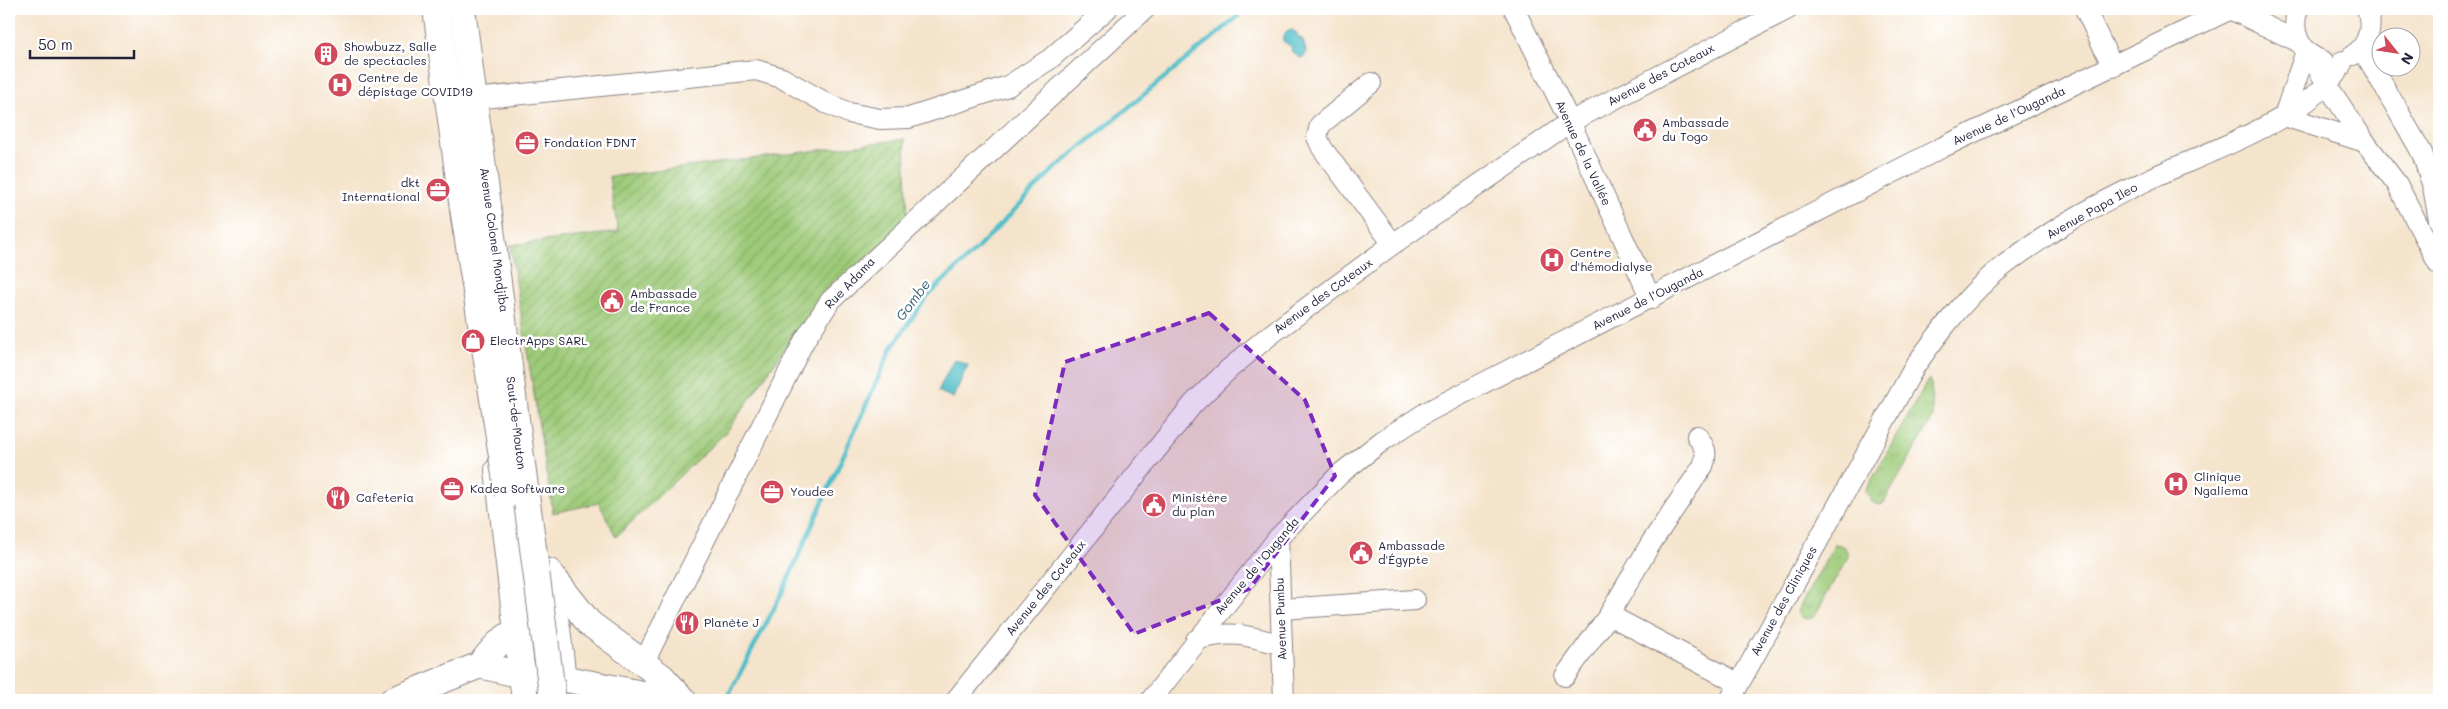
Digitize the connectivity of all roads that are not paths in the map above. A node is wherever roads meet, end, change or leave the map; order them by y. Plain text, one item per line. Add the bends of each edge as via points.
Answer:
1 (1107, 9) edge
2 (1145, 9) edge
3 (1514, 9) edge
4 (1788, 9) edge
5 (2085, 9) edge
6 (2230, 9) edge
7 (2298, 9) edge
8 (2371, 12) edge
9 (467, 16) edge
10 (437, 21) edge
11 (2362, 48) junction
12 (2306, 50) junction
13 (2343, 61) junction
14 (2112, 67) junction
15 (1371, 83) dead end
16 (2327, 85) junction
17 (474, 99) junction
18 (2284, 116) junction
19 (1570, 122) junction
20 (2365, 142) junction
21 (475, 207) junction
22 (2439, 220) edge
23 (1393, 244) junction
24 (2439, 264) edge
25 (1651, 299) junction
26 (1697, 436) dead end
27 (1840, 503) joint
28 (1278, 538) junction
29 (541, 561) junction
30 (547, 588) junction
31 (513, 593) junction
32 (1415, 600) dead end
33 (1282, 609) junction
34 (1608, 615) junction
35 (589, 623) junction
36 (557, 628) junction
37 (517, 630) junction
38 (1196, 640) junction
39 (1282, 646) junction
40 (644, 662) junction
41 (480, 665) junction
42 (1565, 676) dead end
43 (524, 688) edge
44 (1734, 692) edge
45 (560, 693) edge
46 (627, 697) edge
47 (392, 700) edge
48 (538, 700) edge
49 (672, 700) edge
50 (684, 700) edge
51 (956, 700) edge
52 (1150, 700) edge
53 (1284, 700) edge

1 - 17 street via 1050,59 1008,86 909,118 849,113 782,78 756,70
2 - 40 street, Rue Adama via 830,301 804,341
3 - 19 street, Avenue de la Vallée
4 - 19 street, Avenue des Coteaux
5 - 14 street
6 - 12 street
6 - 14 street, Avenue de l’Ouganda
7 - 12 street via 2295,21
8 - 11 street
9 - 10 main road
9 - 17 main road, Avenue Colonel Mondjiba
10 - 21 main road, Avenue Colonel Mondjiba
11 - 13 street
11 - 22 street via 2422,153
12 - 13 street via 2328,62
12 - 16 street
12 - 18 street
13 - 16 street, Avenue Papa Ileo
14 - 25 street, Avenue de l’Ouganda via 1943,147
15 - 23 street via 1320,125 1318,137 1322,148
16 - 18 street, Avenue Papa Ileo
16 - 20 street
17 - 21 main road, Avenue Colonel Mondjiba
18 - 20 street
18 - 27 street, Avenue Papa Ileo via 2155,177 2056,229 1991,276 1943,327 1915,366
19 - 23 street, Avenue des Coteaux
19 - 25 street, Avenue de la Vallée
20 - 24 street via 2396,184
21 - 29 main road, Avenue Colonel Mondjiba
21 - 31 main road, Avenue Colonel Mondjiba
21 - 45 main road, Saut-de-Mouton, bridge
21 - 48 main road, Saut-de-Mouton, bridge
23 - 51 street, Avenue des Coteaux via 1270,335 1193,404
25 - 28 street, Avenue de l’Ouganda via 1427,412 1340,474
26 - 34 street via 1705,447 1706,458
27 - 44 street, Avenue des Cliniques
28 - 33 street, Avenue Pumbu
28 - 38 street, Avenue de l’Ouganda
29 - 30 main road, Avenue Colonel Mondjiba
29 - 35 main road
30 - 31 main road
30 - 36 main road, Avenue Colonel Mondjiba
31 - 37 main road, Avenue Colonel Mondjiba
32 - 33 street
33 - 39 street, Avenue Pumbu
34 - 42 street
34 - 44 street
35 - 36 main road
35 - 40 main road
36 - 37 main road
36 - 45 main road, Avenue Colonel Mondjiba
37 - 41 main road via 502,640
37 - 43 main road, Avenue Colonel Mondjiba
38 - 39 street via 1218,634 1236,634
38 - 52 street, Avenue de l’Ouganda
39 - 53 street, Avenue Pumbu
40 - 50 main road
41 - 43 main road
41 - 47 main road
43 - 45 main road
45 - 46 main road
46 - 49 main road

